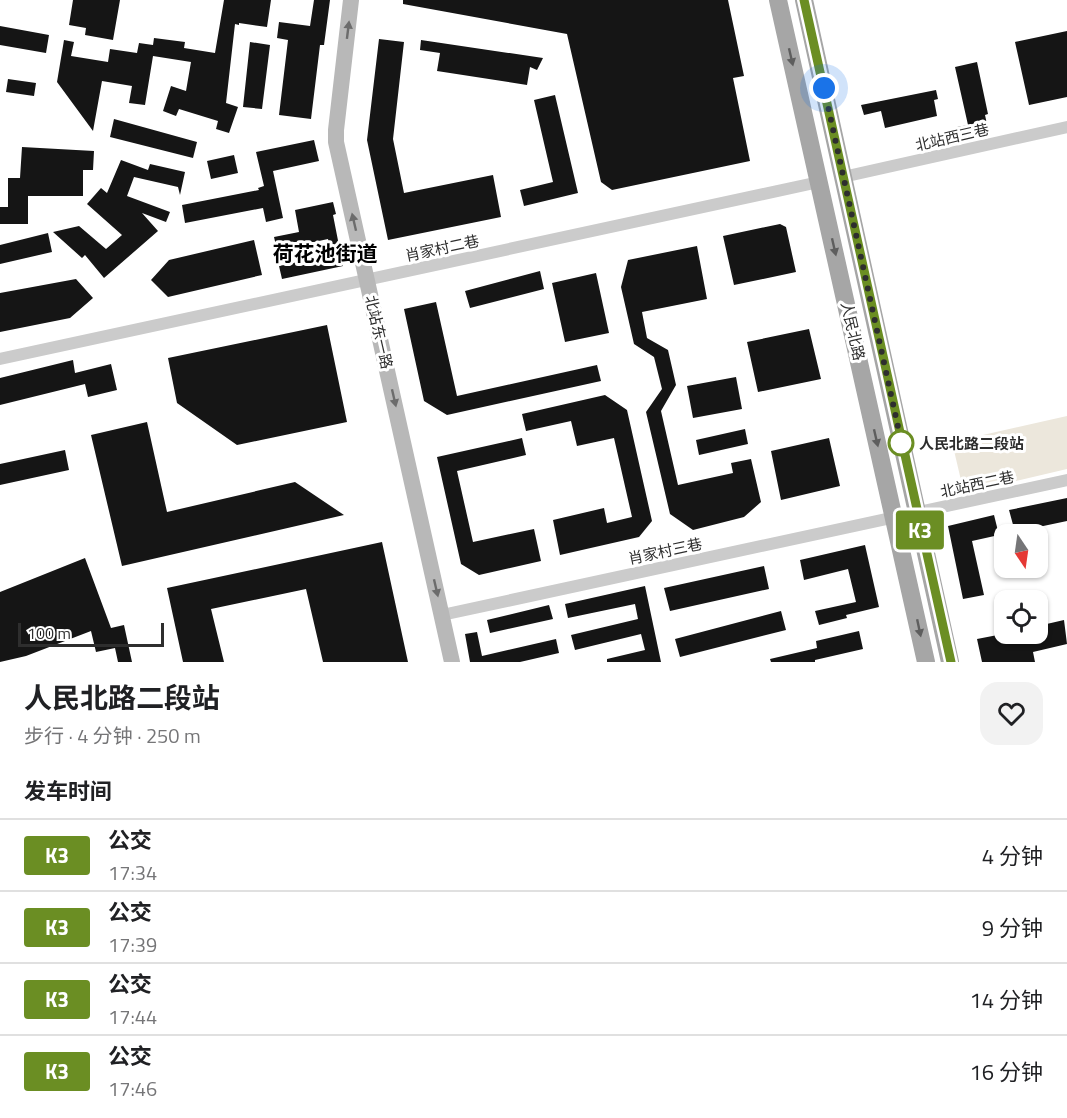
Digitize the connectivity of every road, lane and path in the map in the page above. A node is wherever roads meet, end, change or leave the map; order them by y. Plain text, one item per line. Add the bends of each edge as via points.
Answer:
1 (351, 0) edge
2 (778, 0) edge
3 (804, 0) edge
4 (1067, 127) edge
5 (843, 177) junction
6 (819, 182) junction
7 (367, 279) junction
8 (0, 359) edge
9 (1067, 480) edge
10 (916, 512) junction
11 (894, 517) junction
12 (442, 615) junction
13 (452, 662) edge
14 (926, 662) edge
15 (950, 662) edge

7 -> 1 street, 北站东一路 via 336,142
2 -> 6 main road, 人民北路
3 - 5 main road, 人民北路
4 - 5 street, 北站西三巷
5 - 10 main road, 人民北路
6 - 7 street, 肖家村二巷
6 -> 11 main road, 人民北路
7 - 8 street, 肖家村二巷
7 -> 12 street, 北站东一路
9 - 10 street, 北站西二巷
10 - 11 street, 北站西二巷
10 - 15 main road, 人民北路
11 - 12 street, 肖家村三巷
11 -> 14 main road, 人民北路
12 - 13 street, 北站东一路

